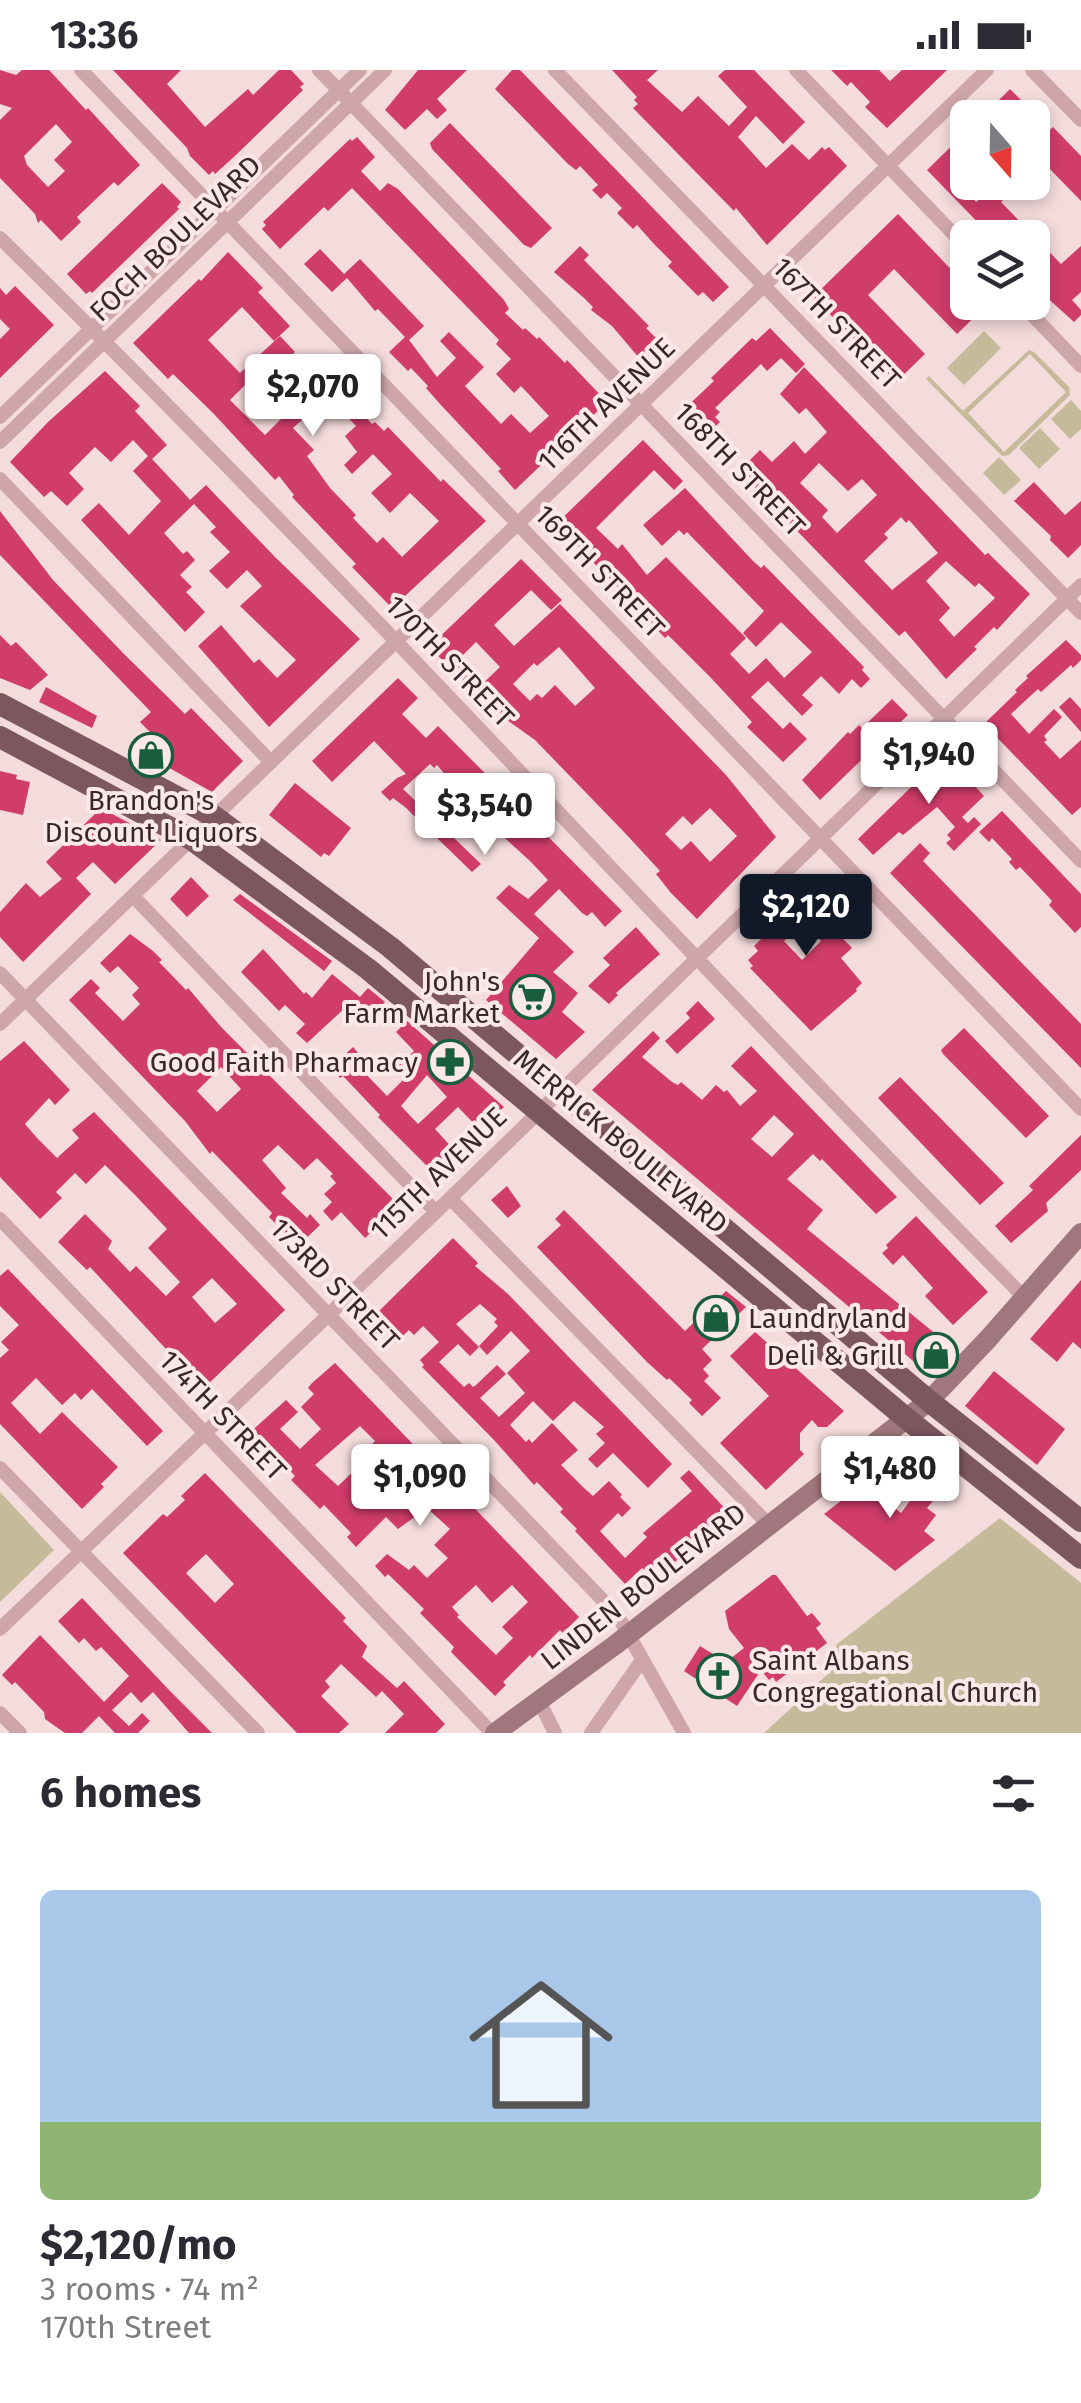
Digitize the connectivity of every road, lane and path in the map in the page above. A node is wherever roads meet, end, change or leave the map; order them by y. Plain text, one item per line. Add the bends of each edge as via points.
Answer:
1 (81, 70) edge
2 (319, 70) edge
3 (360, 70) edge
4 (385, 70) edge
5 (555, 70) edge
6 (796, 70) edge
7 (988, 70) edge
8 (1032, 70) edge
9 (338, 90) junction
10 (351, 103) junction
11 (1081, 120) edge
12 (887, 166) junction
13 (215, 209) junction
14 (227, 222) junction
15 (950, 230) edge
16 (0, 238) edge
17 (764, 284) junction
18 (1037, 320) edge
19 (92, 329) junction
20 (106, 341) junction
21 (1081, 366) edge
22 (642, 404) junction
23 (0, 417) edge
24 (0, 442) edge
25 (0, 479) edge
26 (519, 524) junction
27 (1081, 585) edge
28 (1067, 598) junction
29 (1081, 613) edge
30 (397, 642) junction
31 (0, 704) edge
32 (945, 717) junction
33 (0, 737) edge
34 (271, 762) junction
35 (215, 817) junction
36 (821, 837) junction
37 (191, 839) junction
38 (1081, 861) edge
39 (133, 896) junction
40 (380, 939) junction
41 (697, 956) junction
42 (363, 966) junction
43 (0, 972) edge
44 (25, 999) junction
45 (0, 1024) edge
46 (561, 1089) junction
47 (1081, 1109) edge
48 (538, 1110) junction
49 (450, 1198) junction
50 (436, 1212) junction
51 (0, 1219) edge
52 (1081, 1232) edge
53 (1024, 1297) junction
54 (328, 1312) junction
55 (929, 1401) junction
56 (907, 1420) junction
57 (204, 1432) junction
58 (0, 1468) edge
59 (1081, 1521) edge
60 (768, 1524) junction
61 (78, 1550) junction
62 (1081, 1558) edge
63 (0, 1628) edge
64 (628, 1635) junction
65 (642, 1660) junction
66 (539, 1701) junction
67 (0, 1712) edge
68 (20, 1733) edge
69 (258, 1733) edge
70 (494, 1733) edge
71 (555, 1733) edge
72 (591, 1733) edge
73 (684, 1733) edge

1 - 13 street, 169TH STREET
2 - 9 street, 168TH STREET
3 - 9 street, FOCH BOULEVARD
4 - 10 street, FOCH BOULEVARD
5 - 17 street, 167TH STREET
6 - 12 street
7 - 12 street, 116TH AVENUE
8 - 11 street
9 - 10 street, 168TH STREET
9 - 13 street, FOCH BOULEVARD
10 - 14 street, FOCH BOULEVARD
10 - 22 street, 168TH STREET
12 - 15 street
12 - 17 street, 116TH AVENUE
13 - 14 street, 169TH STREET
13 - 19 street, FOCH BOULEVARD
14 - 20 street, FOCH BOULEVARD
14 - 26 street, 169TH STREET
16 - 19 street, 170TH STREET
17 - 22 street, 116TH AVENUE
17 - 28 street, 167TH STREET
18 - 21 street
19 - 20 street, 170TH STREET
19 - 23 street, FOCH BOULEVARD
20 - 24 street, FOCH BOULEVARD
20 - 30 street, 170TH STREET
22 - 26 street, 116TH AVENUE
22 - 32 street, 168TH STREET
25 - 34 street
26 - 30 street, 116TH AVENUE
26 - 36 street, 169TH STREET
27 - 28 street, 115TH AVENUE
28 - 29 street, 167TH STREET
28 - 32 street, 115TH AVENUE
30 - 34 street, 116TH AVENUE
30 - 41 street, 170TH STREET
31 - 35 main road, MERRICK BOULEVARD
32 - 36 street, 115TH AVENUE
32 - 38 street, 168TH STREET
33 - 37 main road, MERRICK BOULEVARD
34 - 35 street, 116TH AVENUE
35 - 37 street, 116TH AVENUE
35 - 40 main road, MERRICK BOULEVARD
36 - 41 street, 115TH AVENUE
36 - 47 street, 169TH STREET
37 - 39 street, 116TH AVENUE
37 - 42 main road, MERRICK BOULEVARD
39 - 44 street, 116TH AVENUE
39 - 50 street
40 - 42 main road
40 - 46 main road, MERRICK BOULEVARD
41 - 46 street, 115TH AVENUE
41 - 53 street, 170TH STREET
42 - 48 main road, MERRICK BOULEVARD
43 - 44 street, 173RD STREET
44 - 45 street, 116TH AVENUE
44 - 54 street, 173RD STREET
46 - 48 street, 115TH AVENUE
46 - 55 main road, MERRICK BOULEVARD
48 - 49 street, 115TH AVENUE
48 - 56 main road, MERRICK BOULEVARD
49 - 50 street, 115TH AVENUE
49 - 60 street
50 - 54 street, 115TH AVENUE
51 - 57 street, 174TH STREET
52 - 53 main road, LINDEN BOULEVARD
53 - 55 main road, LINDEN BOULEVARD
54 - 57 street, 115TH AVENUE
54 - 64 street, 173RD STREET via 618,1616
55 - 56 main road, LINDEN BOULEVARD
55 - 59 main road, MERRICK BOULEVARD
56 - 60 main road, LINDEN BOULEVARD
56 - 62 main road, MERRICK BOULEVARD
57 - 61 street, 115TH AVENUE
57 - 70 street, 174TH STREET
58 - 61 street
60 - 64 main road, LINDEN BOULEVARD
61 - 63 street, 115TH AVENUE
61 - 69 street
64 - 65 street, 173RD STREET
64 - 66 main road, LINDEN BOULEVARD
65 - 72 street
65 - 73 street, 173RD STREET
66 - 70 main road, LINDEN BOULEVARD
66 - 71 street
67 - 68 street

